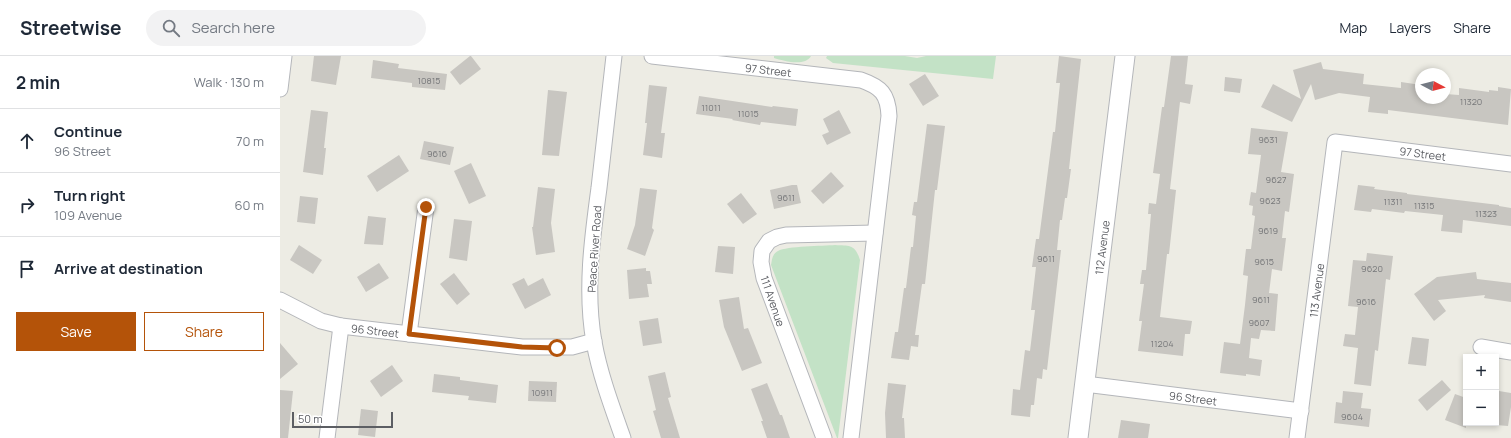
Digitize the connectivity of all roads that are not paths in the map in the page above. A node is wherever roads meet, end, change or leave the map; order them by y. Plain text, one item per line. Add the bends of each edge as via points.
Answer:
1 (284, 56) edge
2 (614, 56) edge
3 (652, 56) edge
4 (1125, 56) edge
5 (280, 89) edge
6 (1335, 142) joint
7 (1511, 164) edge
8 (426, 207) dead end
9 (875, 233) junction
10 (280, 300) edge
11 (341, 326) junction
12 (409, 334) junction
13 (594, 341) junction
14 (1481, 347) dead end
15 (1511, 352) edge
16 (1085, 384) junction
17 (1301, 411) junction
18 (327, 438) edge
19 (623, 438) edge
20 (824, 438) edge
21 (850, 438) edge
22 (1078, 438) edge
23 (1297, 438) edge

1 - 5 street
2 - 13 street, Peace River Road via 592,253 590,299
3 - 9 street, 97 Street via 861,80 882,91 888,103 889,116
4 - 16 street, 112 Avenue
6 - 7 street, 97 Street
6 - 17 street, 113 Avenue
8 - 12 street
9 - 20 street, 111 Avenue via 786,235 769,241 762,251 764,278
9 - 21 street
10 - 11 street, 96 Street via 320,321
11 - 12 street, 96 Street
11 - 18 street
12 - 13 street, 96 Street via 543,348 572,347
13 - 19 street, Peace River Road
14 - 15 street
16 - 17 street, 96 Street
16 - 22 street, 112 Avenue
17 - 23 street, 113 Avenue

